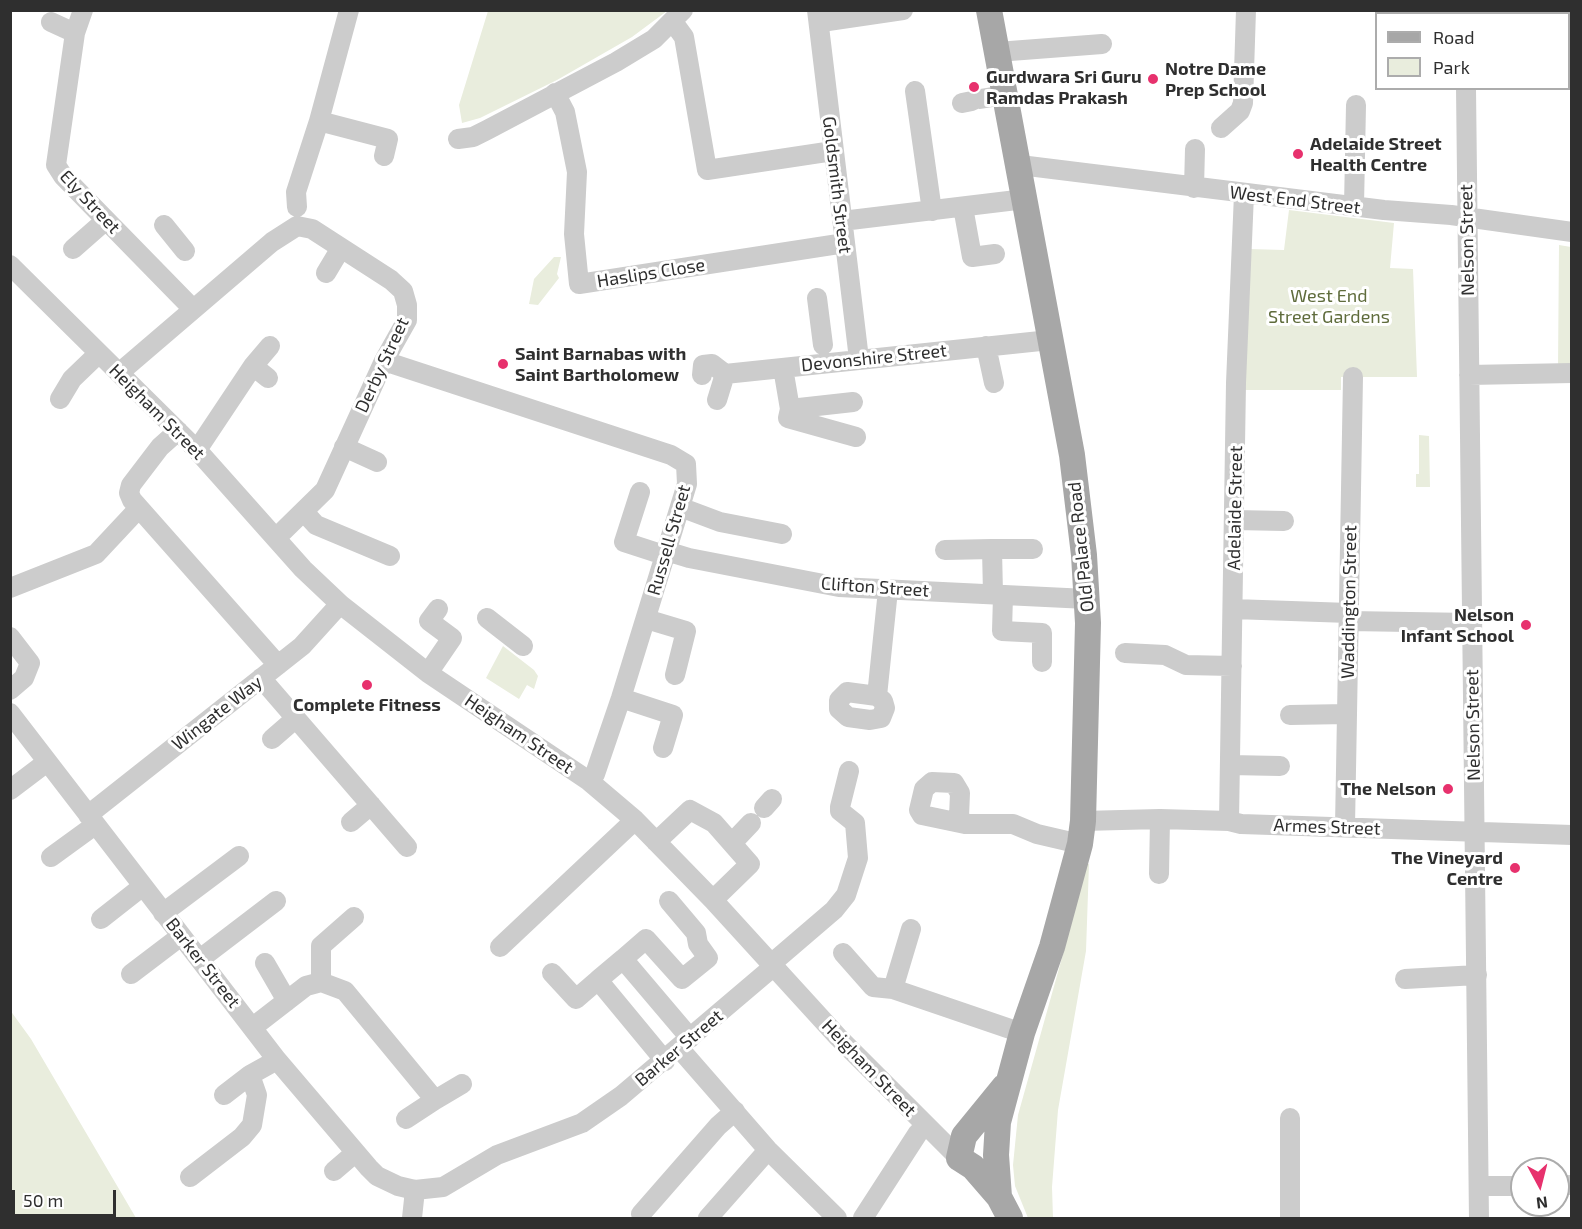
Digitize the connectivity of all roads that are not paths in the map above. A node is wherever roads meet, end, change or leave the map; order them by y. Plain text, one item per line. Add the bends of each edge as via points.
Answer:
1 (83, 10) edge
2 (349, 10) edge
3 (903, 10) edge
4 (989, 10) edge
5 (1246, 10) edge
6 (871, 13) edge
7 (678, 16) edge
8 (834, 21) edge
9 (51, 22) dead end
10 (75, 33) junction
11 (1102, 44) dead end
12 (997, 52) junction
13 (1466, 90) edge
14 (915, 91) dead end
15 (555, 93) junction
16 (1005, 94) junction
17 (971, 101) dead end
18 (1356, 105) dead end
19 (1224, 120) dead end
20 (319, 121) junction
21 (388, 139) dead end
22 (458, 139) dead end
23 (1195, 149) dead end
24 (832, 150) junction
25 (1020, 165) junction
26 (1194, 188) junction
27 (1244, 194) junction
28 (1025, 199) junction
29 (1354, 206) junction
30 (963, 207) junction
31 (932, 211) junction
32 (297, 216) junction
33 (1466, 217) junction
34 (106, 220) junction
35 (842, 221) junction
36 (164, 225) dead end
37 (1572, 232) edge
38 (845, 243) junction
39 (341, 248) junction
40 (73, 249) dead end
41 (185, 251) dead end
42 (995, 254) dead end
43 (13, 272) edge
44 (326, 273) dead end
45 (817, 298) dead end
46 (192, 308) junction
47 (1050, 340) junction
48 (823, 345) dead end
49 (270, 346) dead end
50 (986, 346) junction
51 (98, 354) junction
52 (859, 360) junction
53 (384, 361) junction
54 (783, 368) junction
55 (118, 373) junction
56 (1572, 373) edge
57 (725, 374) junction
58 (702, 375) dead end
59 (1469, 375) junction
60 (1353, 377) dead end
61 (994, 383) dead end
62 (60, 399) dead end
63 (717, 400) dead end
64 (853, 402) dead end
65 (790, 409) junction
66 (178, 431) junction
67 (856, 437) dead end
68 (344, 447) junction
69 (197, 450) junction
70 (376, 462) dead end
71 (640, 492) dead end
72 (680, 507) junction
73 (138, 508) junction
74 (304, 512) junction
75 (1235, 520) junction
76 (1284, 521) dead end
77 (783, 534) dead end
78 (276, 538) junction
79 (955, 544) dead end
80 (992, 549) junction
81 (1033, 549) dead end
82 (665, 553) junction
83 (390, 556) dead end
84 (10, 588) edge
85 (888, 590) junction
86 (998, 595) junction
87 (1087, 599) junction
88 (340, 604) junction
89 (438, 609) dead end
90 (1233, 609) junction
91 (1349, 617) junction
92 (487, 618) dead end
93 (646, 619) junction
94 (1471, 623) junction
95 (10, 637) edge
96 (523, 646) dead end
97 (1125, 653) dead end
98 (1042, 662) dead end
99 (278, 665) junction
100 (1232, 666) junction
101 (428, 672) junction
102 (675, 675) dead end
103 (261, 678) junction
104 (10, 690) edge
105 (877, 696) dead end
106 (621, 698) junction
107 (11, 714) edge
108 (1347, 714) junction
109 (1290, 715) dead end
110 (295, 719) junction
111 (272, 739) dead end
112 (663, 748) dead end
113 (47, 762) junction
114 (1230, 765) junction
115 (1280, 766) dead end
116 (849, 771) dead end
117 (589, 782) junction
118 (10, 790) edge
119 (371, 805) junction
120 (1160, 819) junction
121 (91, 820) junction
122 (636, 820) junction
123 (1229, 821) junction
124 (351, 822) dead end
125 (751, 823) dead end
126 (965, 824) dead end
127 (1345, 827) junction
128 (1082, 833) junction
129 (1572, 835) edge
130 (1474, 839) junction
131 (656, 842) junction
132 (732, 843) junction
133 (407, 847) dead end
134 (238, 856) dead end
135 (51, 857) dead end
136 (1156, 874) dead end
137 (143, 886) junction
138 (713, 900) junction
139 (276, 901) dead end
140 (669, 901) dead end
141 (163, 913) junction
142 (354, 917) dead end
143 (101, 919) dead end
144 (911, 929) dead end
145 (181, 936) junction
146 (500, 947) dead end
147 (843, 953) dead end
148 (200, 959) junction
149 (623, 959) junction
150 (265, 963) dead end
151 (772, 966) junction
152 (552, 973) dead end
153 (131, 974) dead end
154 (1477, 975) junction
155 (1405, 979) dead end
156 (598, 980) junction
157 (321, 982) junction
158 (893, 989) junction
159 (287, 1001) junction
160 (253, 1027) junction
161 (1022, 1033) junction
162 (678, 1049) junction
163 (277, 1060) junction
164 (250, 1075) junction
165 (1010, 1080) junction
166 (462, 1084) dead end
167 (224, 1095) dead end
168 (435, 1100) junction
169 (735, 1111) junction
170 (1290, 1118) dead end
171 (406, 1119) dead end
172 (998, 1122) junction
173 (918, 1133) dead end
174 (768, 1150) junction
175 (356, 1153) junction
176 (959, 1158) junction
177 (334, 1171) dead end
178 (190, 1177) dead end
179 (1479, 1186) junction
180 (1510, 1186) edge
181 (415, 1190) junction
182 (1003, 1212) edge
183 (641, 1214) dead end
184 (412, 1218) edge
185 (708, 1218) edge
186 (837, 1218) edge
187 (864, 1218) edge
188 (1290, 1218) edge
189 (1479, 1218) edge

1 - 10 street, Ely Street
2 - 20 street
3 - 6 street
4 - 12 main road, Old Palace Road
5 - 19 street via 1243,103 1240,111
6 - 8 street
7 - 15 street via 644,45
7 - 24 street via 707,170
8 - 24 street, Goldsmith Street
9 - 10 street
10 - 34 street, Ely Street via 56,165
11 - 12 street
12 - 16 main road, Old Palace Road
13 - 33 street, Nelson Street
14 - 31 street
15 - 22 street via 473,137
15 - 38 street, Haslips Close via 565,112 577,172 574,234 579,284
16 - 17 street
16 - 25 main road, Old Palace Road
18 - 29 street
20 - 21 street
20 - 32 street via 296,192
23 - 26 street
24 - 35 street, Goldsmith Street
25 - 26 street, West End Street
25 - 28 main road, Old Palace Road
26 - 27 street, West End Street
27 - 29 street, West End Street
27 - 75 street, Adelaide Street
28 - 30 street
28 - 47 main road, Old Palace Road
29 - 33 street, West End Street
30 - 31 street
30 - 42 street via 972,257
31 - 35 street
32 - 39 street, Derby Street
32 - 46 street via 272,242
33 - 37 street, West End Street
33 - 59 street, Nelson Street
34 - 40 street
34 - 46 street, Ely Street
35 - 38 street, Goldsmith Street
36 - 41 street
38 - 52 street, Goldsmith Street
39 - 44 street
39 - 53 street, Derby Street via 403,291 407,320
43 - 51 street, Heigham Street
45 - 48 street
46 - 55 street
47 - 50 street, Devonshire Street
47 - 87 main road, Old Palace Road via 1072,455
49 - 69 street via 260,372
50 - 52 street, Devonshire Street
50 - 61 street
51 - 55 street, Heigham Street
51 - 62 street via 72,379
52 - 54 street, Devonshire Street
53 - 68 street, Derby Street
53 - 72 street, Russell Street via 671,455 686,464 687,484
54 - 57 street, Devonshire Street
54 - 65 street
55 - 66 street, Heigham Street
56 - 59 street
57 - 58 street, Devonshire Street via 712,364 703,365
57 - 63 street
59 - 94 street, Nelson Street
60 - 91 street, Waddington Street
64 - 65 street
65 - 67 street via 788,418
66 - 69 street, Heigham Street
66 - 73 street via 160,447 131,485 129,493
68 - 70 street
68 - 74 street, Derby Street via 326,490
69 - 78 street, Heigham Street
71 - 82 street, Clifton Street via 624,542
72 - 77 street via 720,522
72 - 82 street, Russell Street
73 - 84 street via 96,554
73 - 99 street
74 - 78 street, Derby Street
74 - 83 street via 316,525
75 - 76 street
75 - 90 street, Adelaide Street
78 - 88 street, Heigham Street
79 - 80 street
80 - 81 street
80 - 86 street
82 - 85 street, Clifton Street via 809,582
82 - 93 street, Russell Street
85 - 86 street, Clifton Street
85 - 105 street
86 - 87 street, Clifton Street
86 - 98 street via 1002,631 1042,633
87 - 128 main road, Old Palace Road via 1089,673
88 - 99 street, Wingate Way via 302,646
88 - 101 street, Heigham Street
89 - 101 street via 429,621 452,638
90 - 91 street
90 - 100 street, Adelaide Street
91 - 94 street
91 - 108 street, Waddington Street
92 - 96 street
93 - 102 street via 686,631
93 - 106 street, Russell Street
94 - 130 street, Nelson Street
95 - 104 street via 30,663 24,678
97 - 100 street via 1165,655 1186,665
99 - 103 street, Wingate Way
100 - 114 street, Adelaide Street
101 - 117 street, Heigham Street
103 - 110 street
103 - 121 street, Wingate Way
106 - 112 street via 673,715
106 - 117 street, Russell Street
107 - 113 street, Barker Street
108 - 109 street
108 - 127 street, Waddington Street
110 - 111 street
110 - 119 street
113 - 118 street
113 - 121 street, Barker Street
114 - 115 street
114 - 123 street, Adelaide Street
116 - 151 street, Barker Street via 840,811 855,823 858,858 846,895
117 - 122 street, Heigham Street
119 - 124 street
119 - 133 street
120 - 123 street, Armes Street
120 - 128 street, Armes Street
120 - 136 street
121 - 135 street, Wingate Way
121 - 137 street, Barker Street
122 - 131 street, Heigham Street
122 - 146 street
123 - 127 street, Armes Street
125 - 132 street
126 - 128 street, Armes Street via 1013,824 1037,842
127 - 130 street, Armes Street
128 - 161 main road, Old Palace Road via 1050,956
129 - 130 street, Armes Street
130 - 154 street, Nelson Street
131 - 132 street via 690,810 714,823
131 - 138 street, Heigham Street
132 - 138 street via 750,864
134 - 141 street
137 - 141 street, Barker Street
137 - 143 street
138 - 151 street, Heigham Street
139 - 148 street
140 - 149 street via 696,933 708,958 682,979 646,939
141 - 145 street, Barker Street
142 - 157 street via 321,946
144 - 158 street
145 - 148 street, Barker Street
145 - 153 street
147 - 158 street via 873,987
148 - 160 street, Barker Street
149 - 156 street
149 - 162 street
150 - 159 street
151 - 162 street, Barker Street
151 - 176 street, Heigham Street
152 - 156 street via 576,999
154 - 155 street
154 - 179 street, Nelson Street
156 - 162 street
157 - 159 street via 306,986
157 - 168 street via 345,990
158 - 161 street
159 - 160 street
160 - 163 street, Barker Street
161 - 165 main road, Old Palace Road
162 - 169 street
162 - 181 street, Barker Street via 582,1123 497,1155 443,1187
163 - 164 street
163 - 175 street, Barker Street
164 - 167 street
164 - 178 street via 257,1095 252,1125
165 - 172 main road, Old Palace Road
165 - 176 main road, Old Palace Road via 964,1136
166 - 168 street
168 - 171 street
169 - 174 street
169 - 183 street
170 - 188 street
172 - 176 main road, Old Palace Road via 973,1152
172 - 182 main road, Old Palace Road via 996,1155
173 - 187 street
174 - 185 street
174 - 186 street
175 - 177 street
175 - 181 street, Barker Street via 377,1176
176 - 182 main road, Heigham Street via 973,1167
179 - 180 street
179 - 189 street, Nelson Street
181 - 184 street

